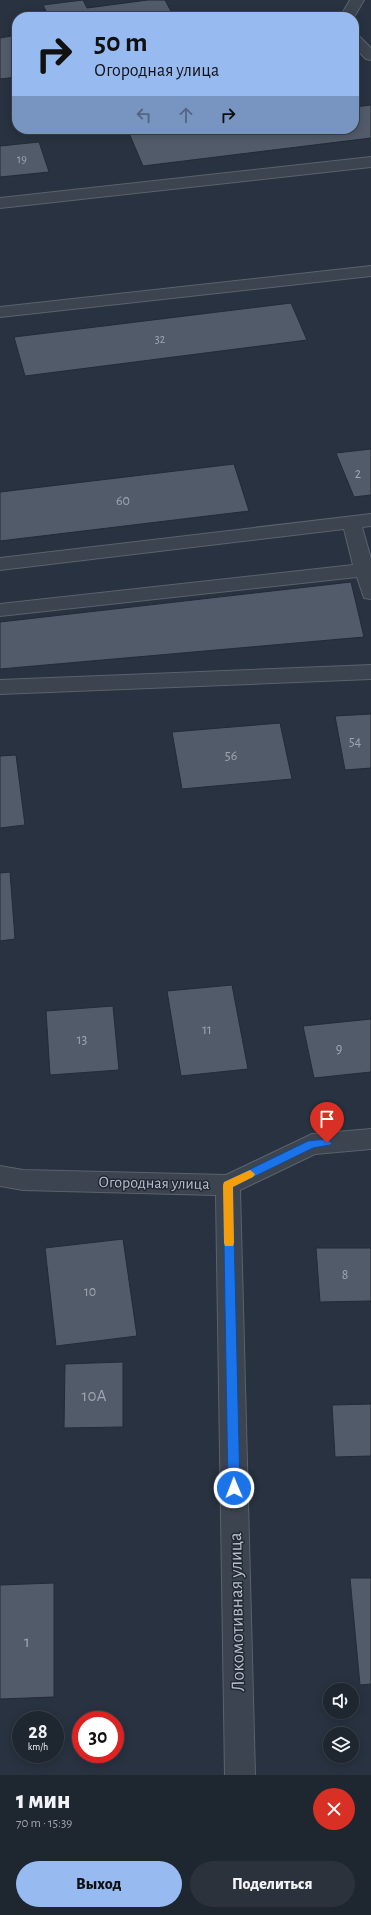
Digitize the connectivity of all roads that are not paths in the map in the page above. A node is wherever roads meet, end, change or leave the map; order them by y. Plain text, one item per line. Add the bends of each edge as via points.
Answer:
1 (357, 0) edge
2 (350, 12) edge
3 (359, 44) edge
4 (371, 56) edge
5 (371, 162) edge
6 (0, 203) edge
7 (371, 271) edge
8 (0, 312) edge
9 (371, 520) edge
10 (351, 522) junction
11 (0, 564) edge
12 (364, 570) junction
13 (371, 592) edge
14 (0, 610) edge
15 (371, 672) edge
16 (0, 687) edge
17 (371, 1139) edge
18 (0, 1176) edge
19 (228, 1185) junction
20 (240, 1775) edge

1 - 2 street
3 - 4 street
5 - 6 street
7 - 8 street
9 - 10 street
10 - 11 street
10 - 12 street
12 - 13 street
12 - 14 street
15 - 16 street
17 - 19 street, Огородная улица via 312,1144
18 - 19 street, Огородная улица via 22,1180
19 - 20 street, Локомотивная улица

